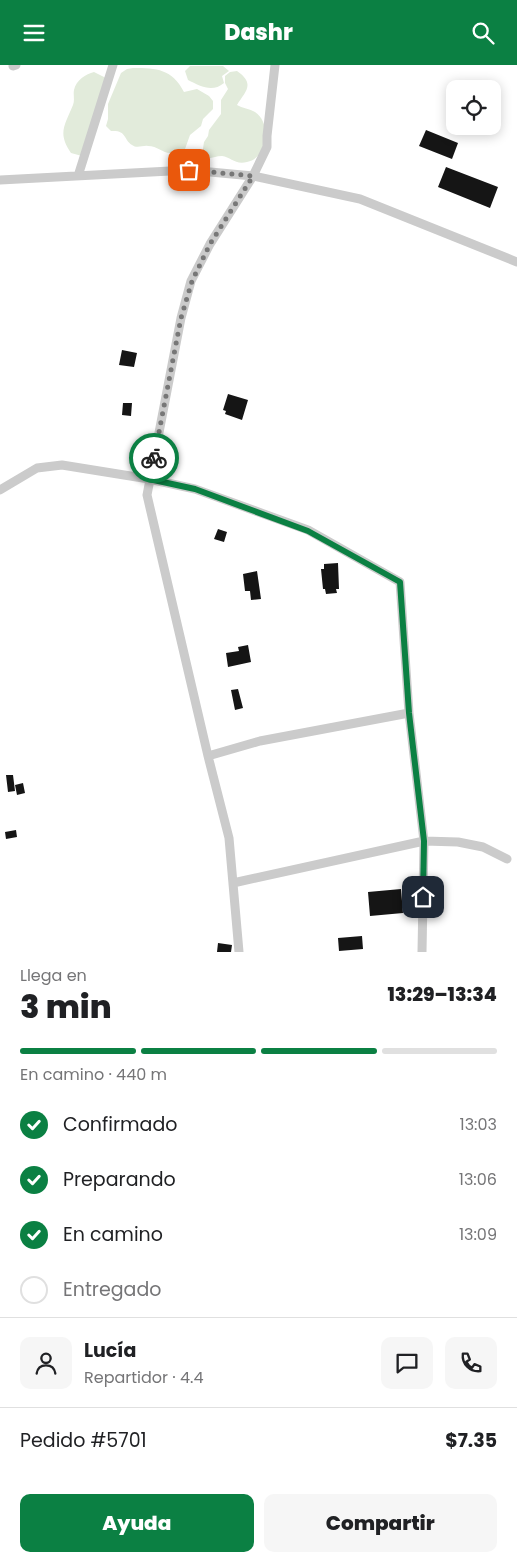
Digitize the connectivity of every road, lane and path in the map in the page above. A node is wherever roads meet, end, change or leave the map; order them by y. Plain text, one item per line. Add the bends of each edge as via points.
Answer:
1 (113, 65) edge
2 (275, 65) edge
3 (78, 176) junction
4 (253, 176) junction
5 (0, 179) edge
6 (517, 262) edge
7 (149, 479) junction
8 (0, 491) edge
9 (409, 713) junction
10 (208, 756) junction
11 (424, 841) junction
12 (507, 859) dead end
13 (233, 883) junction
14 (239, 952) edge
15 (422, 952) edge

1 - 3 street
2 - 4 street via 267,147
3 - 4 street via 189,170
3 - 5 street
4 - 6 street via 360,199
4 - 7 street via 210,244 192,281 181,318
7 - 8 street via 62,465 37,468
7 - 9 street via 195,489 308,531 400,582
7 - 10 street via 147,495
9 - 10 street via 260,741
9 - 11 street
10 - 13 street via 229,838
11 - 12 street via 458,841 483,847
11 - 13 street
11 - 15 street
13 - 14 street

